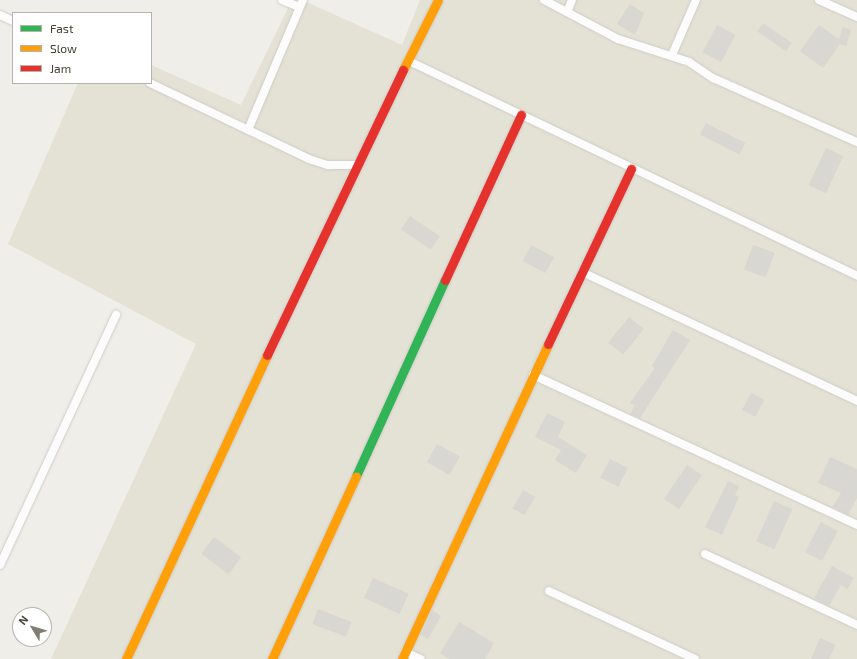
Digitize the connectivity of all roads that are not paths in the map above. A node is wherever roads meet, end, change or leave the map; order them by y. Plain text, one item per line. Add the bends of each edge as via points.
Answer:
1 (282, 0) edge
2 (438, 0) edge
3 (544, 0) edge
4 (572, 0) edge
5 (696, 0) edge
6 (819, 0) edge
7 (301, 3) edge
8 (568, 10) junction
9 (0, 15) edge
10 (857, 18) edge
11 (12, 21) edge
12 (672, 55) junction
13 (409, 61) junction
14 (152, 84) edge
15 (521, 115) junction
16 (248, 130) junction
17 (857, 142) edge
18 (355, 165) junction
19 (631, 169) junction
20 (582, 272) junction
21 (857, 276) edge
22 (116, 315) dead end
23 (533, 375) junction
24 (857, 400) edge
25 (857, 525) edge
26 (705, 554) dead end
27 (0, 565) edge
28 (549, 591) dead end
29 (857, 626) edge
30 (404, 655) edge
31 (126, 659) edge
32 (272, 659) edge
33 (421, 659) edge
34 (695, 659) edge

1 - 7 street
2 - 13 street
3 - 8 street
4 - 8 street
5 - 12 street
6 - 10 street
7 - 16 street
8 - 12 street via 618,39
9 - 11 street
12 - 17 street via 724,83
13 - 15 street
13 - 18 street
14 - 16 street
15 - 19 street
15 - 32 street
16 - 18 street via 309,159 328,165
18 - 31 street
19 - 20 street
19 - 21 street
20 - 23 street
20 - 24 street
22 - 27 street
23 - 25 street
23 - 30 street
26 - 29 street
28 - 34 street
30 - 33 street

